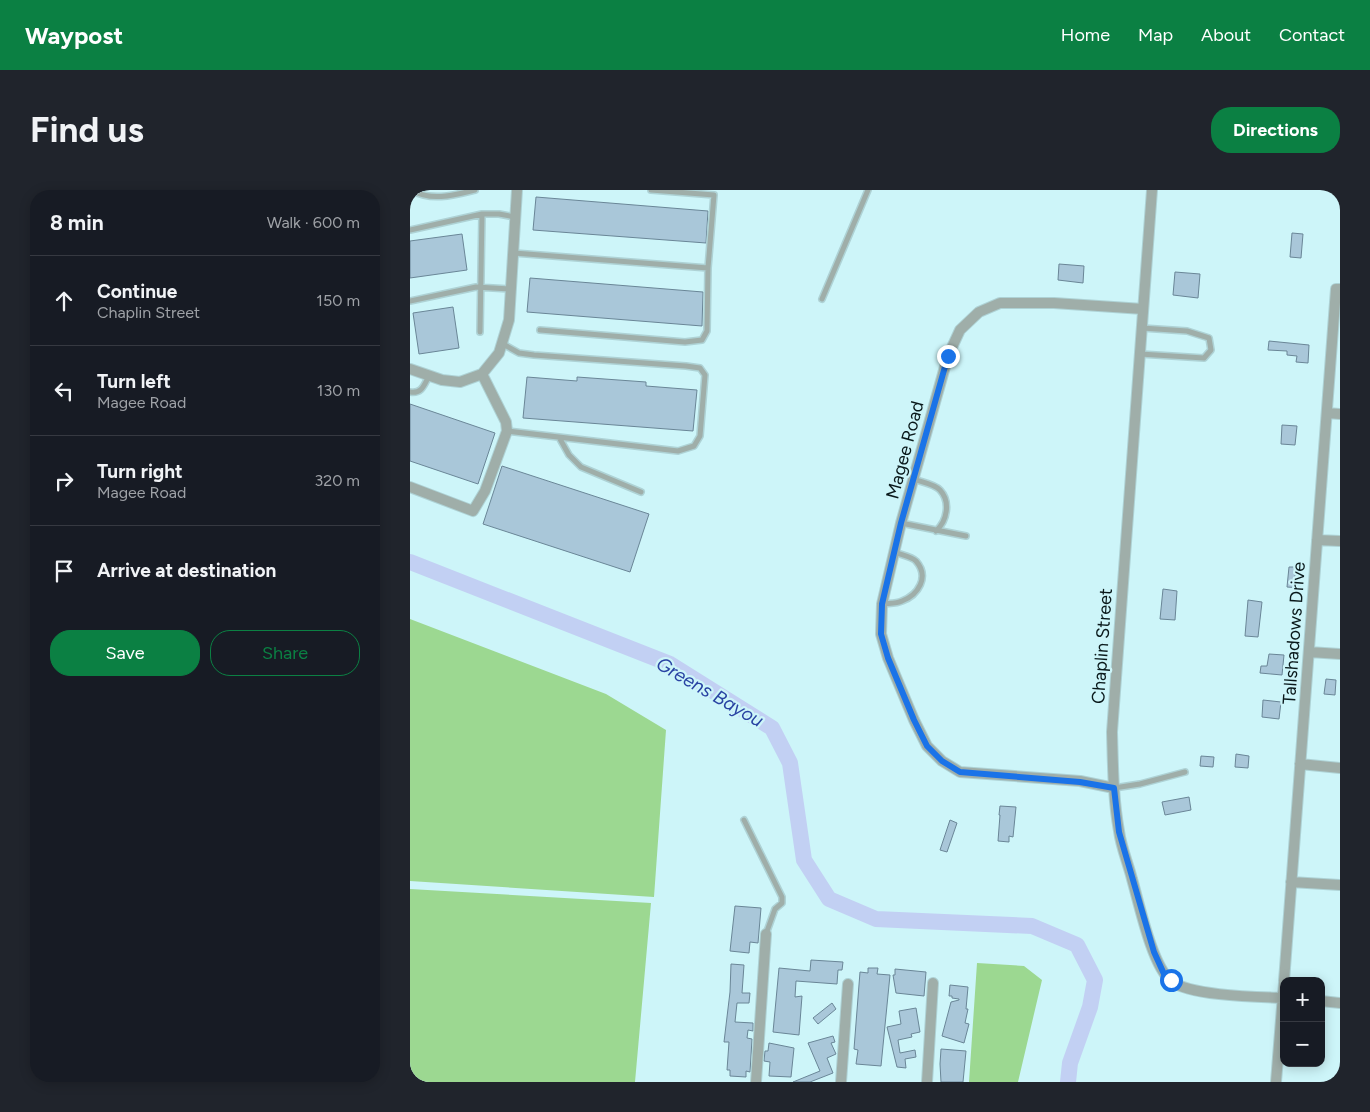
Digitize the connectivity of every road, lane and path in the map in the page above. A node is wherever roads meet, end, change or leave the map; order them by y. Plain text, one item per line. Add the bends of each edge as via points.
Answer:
1 (411, 190) edge
2 (472, 190) edge
3 (517, 190) edge
4 (651, 190) edge
5 (868, 190) edge
6 (1152, 190) edge
7 (482, 214) junction
8 (515, 218) junction
9 (410, 230) edge
10 (514, 253) junction
11 (708, 268) junction
12 (481, 287) junction
13 (512, 289) junction
14 (1338, 289) edge
15 (822, 299) dead end
16 (410, 301) edge
17 (1143, 309) junction
18 (1142, 328) junction
19 (540, 330) dead end
20 (480, 332) dead end
21 (503, 344) junction
22 (1140, 354) junction
23 (410, 369) edge
24 (482, 374) junction
25 (428, 376) junction
26 (410, 392) edge
27 (1327, 413) junction
28 (1340, 414) edge
29 (507, 431) junction
30 (560, 438) junction
31 (913, 479) junction
32 (410, 486) edge
33 (641, 492) dead end
34 (901, 523) junction
35 (936, 531) junction
36 (966, 536) dead end
37 (1317, 540) junction
38 (1340, 541) edge
39 (894, 552) junction
40 (882, 604) junction
41 (1309, 652) junction
42 (1340, 654) edge
43 (1300, 764) junction
44 (1340, 768) edge
45 (1185, 772) dead end
46 (1114, 788) junction
47 (744, 820) dead end
48 (1291, 882) junction
49 (1340, 885) edge
50 (766, 934) joint
51 (1284, 977) edge
52 (933, 983) dead end
53 (848, 984) dead end
54 (1280, 998) edge
55 (1325, 1001) edge
56 (1340, 1003) edge
57 (1281, 1022) edge
58 (756, 1082) edge
59 (841, 1082) edge
60 (927, 1082) edge
61 (1276, 1082) edge

1 - 2 lane via 448,197
3 - 8 street
4 - 11 lane via 714,195
5 - 15 lane
6 - 17 street, Chaplin Street
7 - 8 lane
7 - 9 lane
7 - 12 lane
8 - 10 street
10 - 11 lane
10 - 13 street
11 - 19 lane via 707,331 702,340 686,342
12 - 13 lane
12 - 16 lane
12 - 20 lane
13 - 21 street
14 - 27 street, Tallshadows Drive
17 - 18 street, Chaplin Street
17 - 31 street, Magee Road via 1000,303 979,312 960,330 948,356
18 - 22 street, Chaplin Street
18 - 22 lane via 1187,331 1209,338 1211,350 1204,358
21 - 24 street via 500,354
21 - 30 lane via 519,353 686,366 700,368 704,375 700,436 694,446 678,451
22 - 46 street, Chaplin Street via 1112,732
23 - 25 street
24 - 25 street via 460,382
24 - 29 street via 506,422
25 - 26 lane via 418,392
27 - 28 street
27 - 37 street, Tallshadows Drive
29 - 30 lane
29 - 32 street via 485,491 473,511
30 - 33 lane via 569,456 581,467
31 - 34 street, Magee Road
31 - 35 lane via 939,489 944,496 946,515
34 - 35 lane
34 - 39 street, Magee Road
35 - 36 lane
37 - 38 street
37 - 41 street, Tallshadows Drive
39 - 40 street, Magee Road
39 - 40 lane via 917,562 921,586 901,602
40 - 46 street, Magee Road via 881,634 888,658 927,746 942,761 960,772
41 - 42 street
41 - 43 street, Tallshadows Drive
43 - 44 street
43 - 48 street, Tallshadows Drive
45 - 46 lane
46 - 54 street, Chaplin Street via 1119,832 1154,952 1164,974 1178,985 1194,990
47 - 50 lane via 782,896 782,903 775,909
48 - 49 street
48 - 51 street, Tallshadows Drive
50 - 58 street
52 - 60 street
53 - 59 street
55 - 56 street
57 - 61 street, Tallshadows Drive

